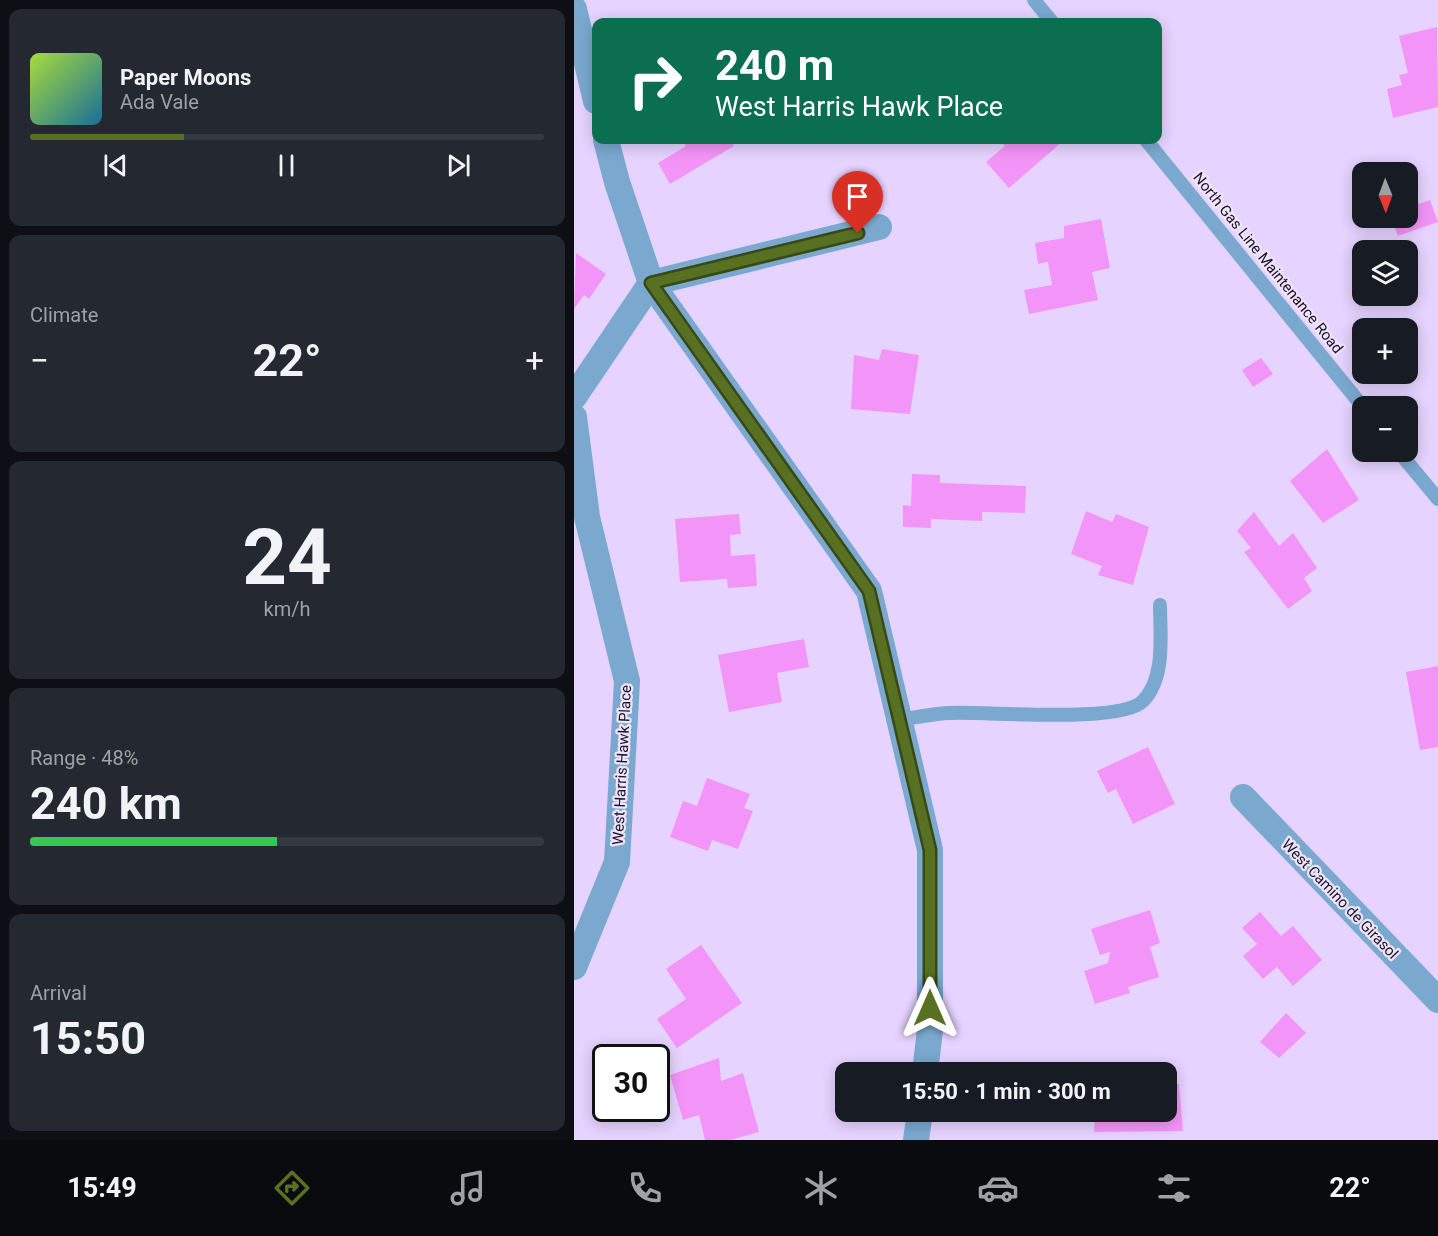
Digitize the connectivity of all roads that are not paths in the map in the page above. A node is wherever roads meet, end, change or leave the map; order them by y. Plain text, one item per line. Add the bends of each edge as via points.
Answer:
1 (1034, 0) edge
2 (574, 9) edge
3 (1049, 18) edge
4 (592, 84) edge
5 (607, 144) edge
6 (1149, 144) edge
7 (879, 227) dead end
8 (651, 283) junction
9 (1354, 396) edge
10 (574, 397) edge
11 (574, 417) edge
12 (1407, 462) edge
13 (1438, 499) edge
14 (1160, 605) dead end
15 (900, 720) junction
16 (1243, 797) dead end
17 (574, 967) edge
18 (1438, 1000) edge
19 (926, 1062) edge
20 (919, 1122) edge
21 (916, 1140) edge

1 - 3 lane
2 - 4 street
5 - 8 street
6 - 9 lane, North Gas Line Maintenance Road
7 - 8 street
8 - 10 street
8 - 15 street via 869,591
11 - 17 street, West Harris Hawk Place via 587,517 627,681 617,862
12 - 13 lane
14 - 15 lane via 1157,678 1142,703 1128,710 1094,714 950,713
15 - 19 street via 930,850 930,1030
16 - 18 street, West Camino de Girasol
20 - 21 street

